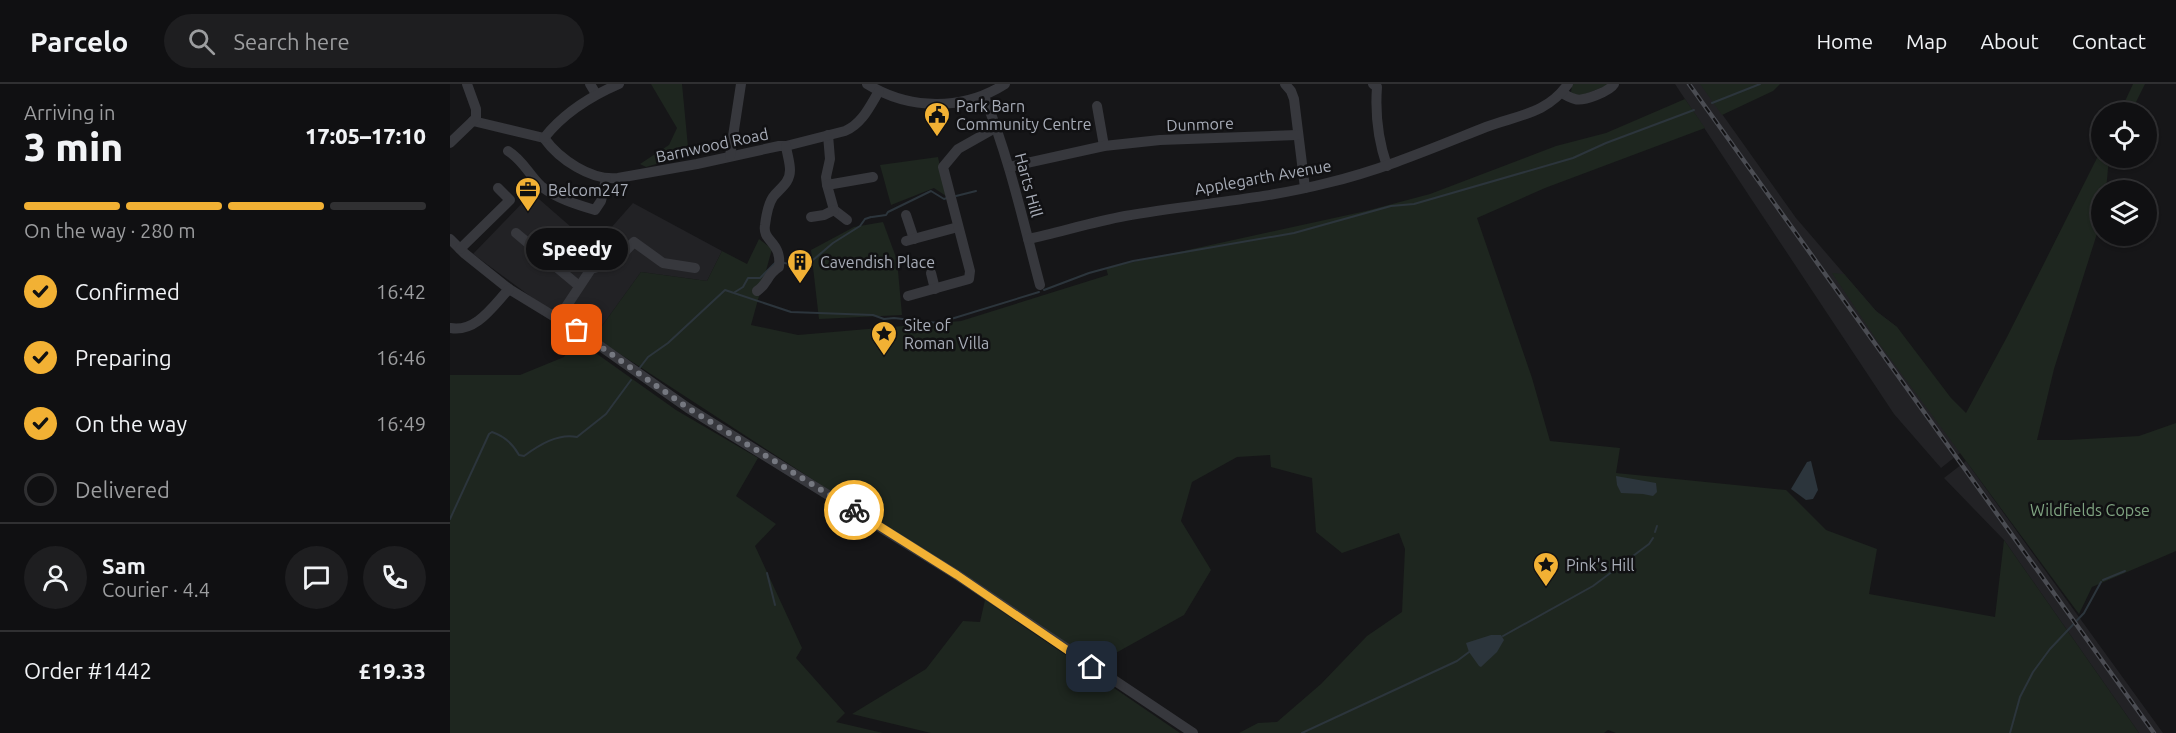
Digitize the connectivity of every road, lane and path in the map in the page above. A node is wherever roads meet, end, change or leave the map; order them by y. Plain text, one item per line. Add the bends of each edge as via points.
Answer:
1 (467, 84) edge
2 (590, 84) edge
3 (619, 84) edge
4 (741, 84) edge
5 (867, 84) edge
6 (1005, 84) edge
7 (1285, 84) edge
8 (1614, 84) edge
9 (1379, 85) edge
10 (1565, 88) edge
11 (879, 91) junction
12 (596, 94) junction
13 (984, 96) junction
14 (1096, 105) dead end
15 (473, 121) junction
16 (997, 127) junction
17 (828, 135) junction
18 (1298, 135) junction
19 (544, 138) junction
20 (450, 143) edge
21 (786, 146) junction
22 (1104, 146) junction
23 (508, 151) dead end
24 (730, 156) junction
25 (1387, 166) junction
26 (1009, 167) junction
27 (873, 177) dead end
28 (606, 179) junction
29 (827, 185) junction
30 (498, 188) dead end
31 (1305, 188) junction
32 (834, 210) junction
33 (906, 215) dead end
34 (811, 217) dead end
35 (846, 220) dead end
36 (958, 227) junction
37 (516, 233) dead end
38 (450, 239) edge
39 (1028, 239) junction
40 (460, 249) junction
41 (695, 268) dead end
42 (931, 273) dead end
43 (1040, 285) dead end
44 (579, 286) junction
45 (509, 289) junction
46 (934, 289) junction
47 (757, 291) dead end
48 (908, 296) dead end
49 (558, 319) junction
50 (450, 328) edge
51 (1193, 733) edge

1 - 15 street via 477,109
2 - 12 street
3 - 12 street
4 - 24 street
5 - 11 street
6 - 13 street
7 - 18 street via 1292,91
8 - 10 street, Applegarth Avenue via 1611,89 1581,100 1574,99
9 - 25 street via 1376,108
10 - 25 street, Applegarth Avenue via 1546,107
11 - 13 street via 907,101 936,105
11 - 17 street, Barnwood Road via 850,129
12 - 19 street
13 - 16 street, Harts Hill
14 - 22 street
15 - 19 street
15 - 20 street
16 - 26 street, Harts Hill
16 - 36 street via 958,149 943,167
17 - 21 street, Barnwood Road
17 - 29 street
18 - 22 street, Dunmore
18 - 31 street
19 - 28 street via 550,147 579,167
21 - 24 street, Barnwood Road
21 - 47 street via 788,181 772,198 764,227 766,237 780,255 779,267 770,272
22 - 26 street, Dunmore
23 - 28 street via 518,157 542,187 595,210
24 - 28 street, Barnwood Road
25 - 31 street, Applegarth Avenue
26 - 39 street, Harts Hill
27 - 29 street
29 - 32 street
30 - 40 street via 510,200
31 - 39 street, Applegarth Avenue via 1122,216
32 - 34 street
32 - 35 street
33 - 36 street via 910,240
36 - 46 street via 969,279
37 - 44 street
38 - 40 street
39 - 43 street, Harts Hill
40 - 45 street
41 - 44 street via 663,263 634,243 615,262 591,269
42 - 46 street
44 - 49 street
45 - 49 street
45 - 50 street via 473,325 460,330
46 - 48 street
49 - 51 street via 754,451 957,575

